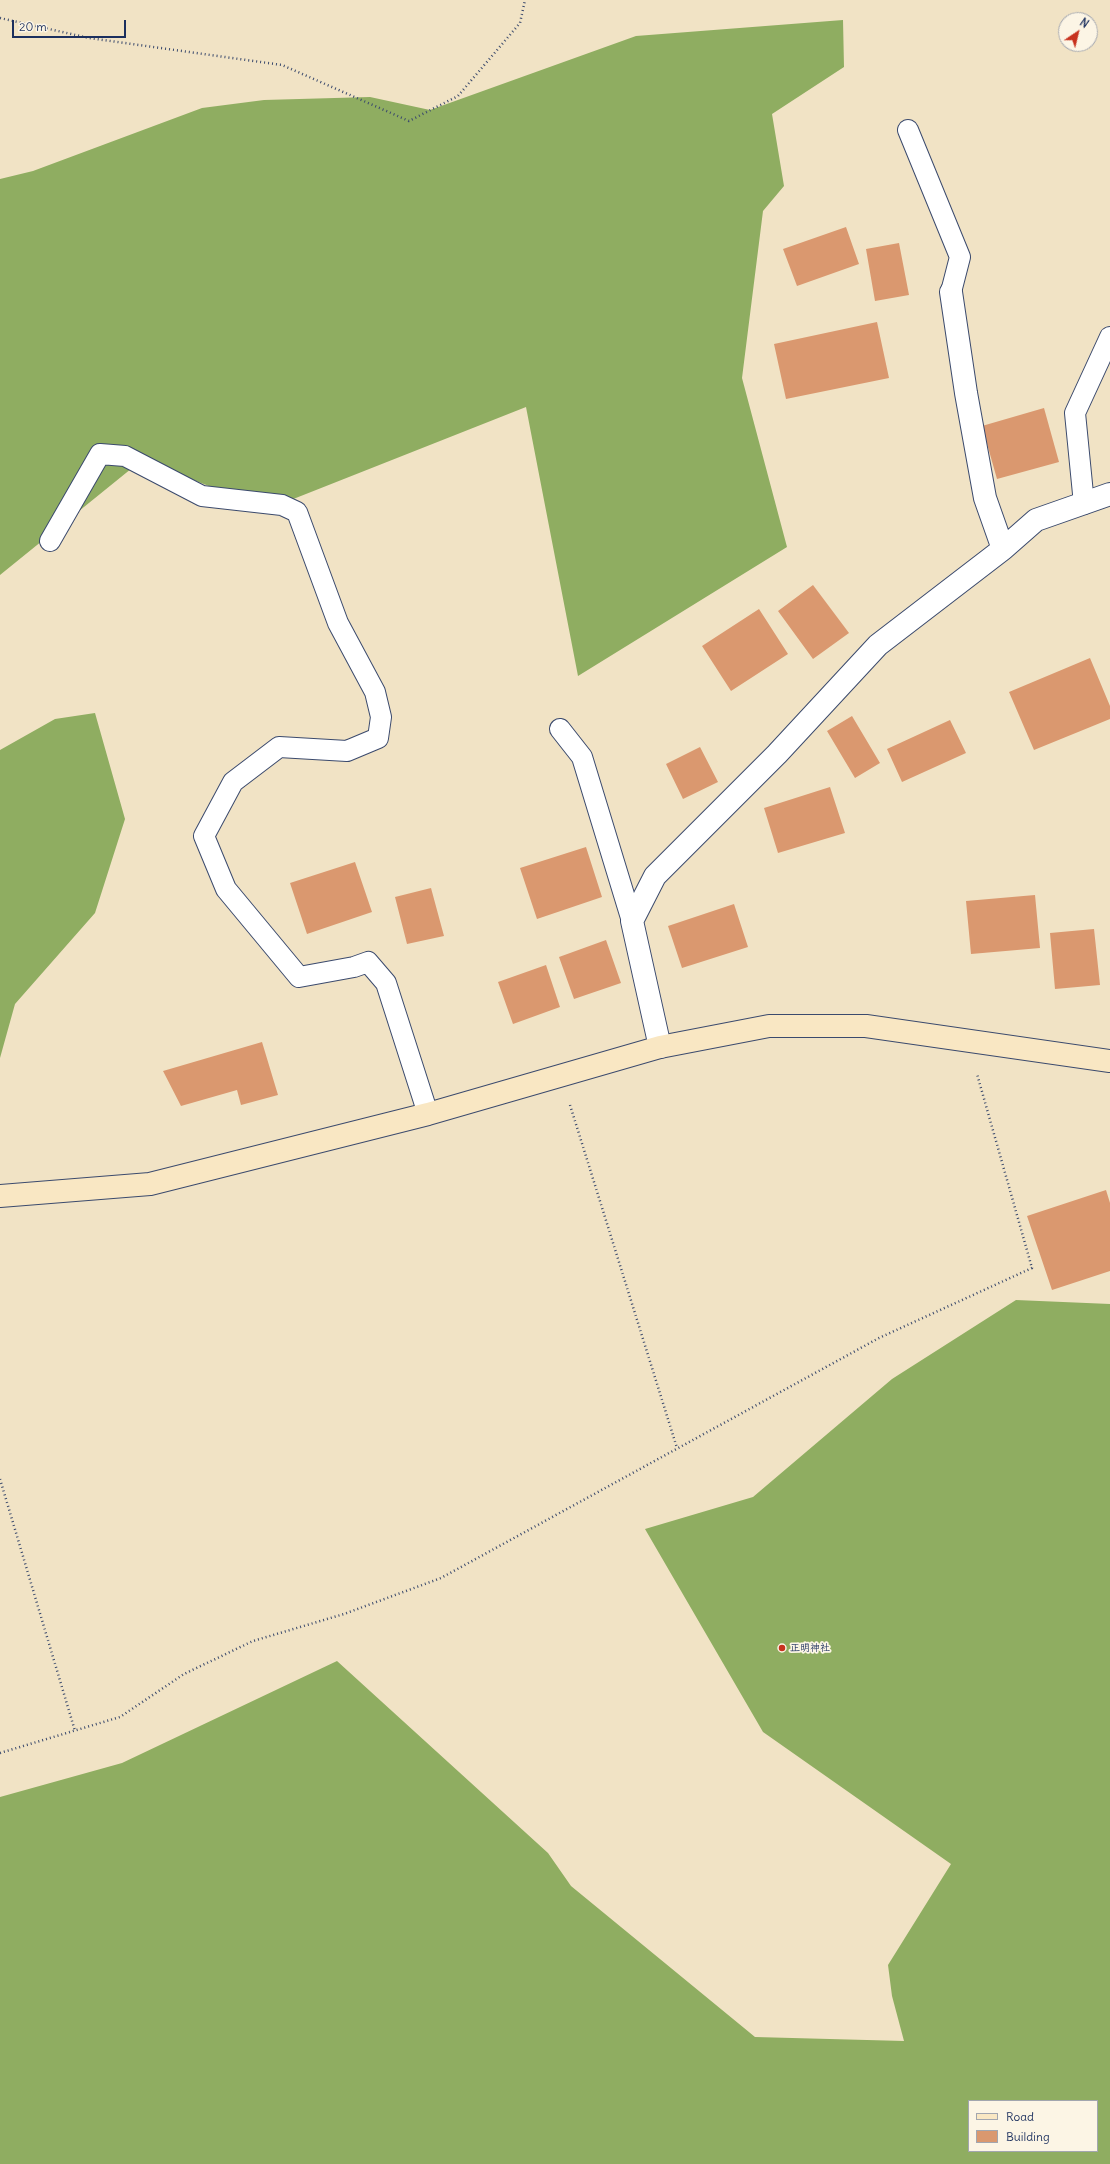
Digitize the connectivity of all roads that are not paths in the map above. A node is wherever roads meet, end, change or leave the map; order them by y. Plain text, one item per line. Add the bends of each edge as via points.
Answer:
1 (908, 130) dead end
2 (951, 292) joint
3 (1110, 338) edge
4 (1110, 494) edge
5 (1084, 504) junction
6 (50, 541) dead end
7 (1003, 549) junction
8 (560, 729) dead end
9 (632, 921) junction
10 (660, 1047) junction
11 (1110, 1061) edge
12 (428, 1114) junction
13 (0, 1196) edge

1 - 2 lane via 960,257
2 - 7 street via 985,498
3 - 5 lane via 1075,413
4 - 5 street
5 - 7 street via 1036,520
6 - 12 lane via 100,454 125,456 202,496 282,505 297,512 338,624 375,692 382,717 378,738 347,751 279,747 233,782 204,836 226,888 299,977 368,962 386,983
7 - 9 street via 878,645 777,754 655,876
8 - 9 lane via 582,757
9 - 10 street
10 - 11 street via 769,1026 866,1026
10 - 12 street
12 - 13 street via 150,1184

